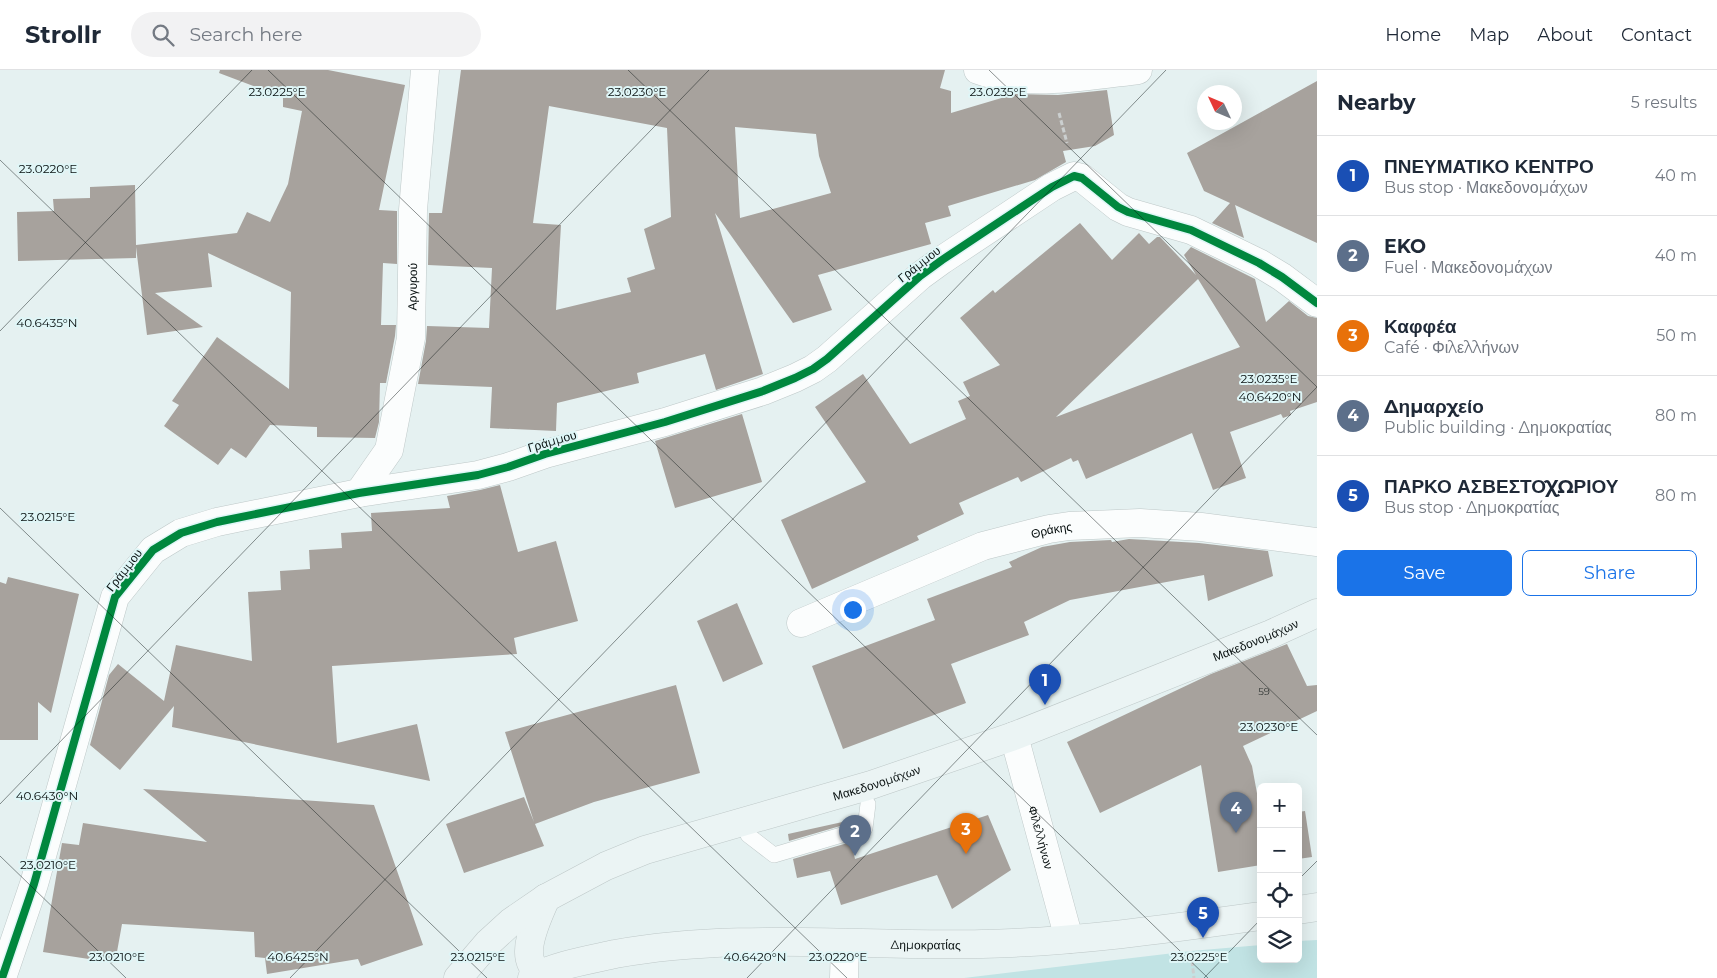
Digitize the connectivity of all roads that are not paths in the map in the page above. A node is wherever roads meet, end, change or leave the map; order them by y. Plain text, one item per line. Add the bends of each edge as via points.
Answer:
1 (425, 70) edge
2 (978, 70) edge
3 (1138, 70) edge
4 (1317, 303) edge
5 (359, 493) junction
6 (1317, 542) edge
7 (1317, 613) edge
8 (801, 623) dead end
9 (1014, 736) junction
10 (868, 804) dead end
11 (748, 835) dead end
12 (546, 898) junction
13 (1317, 907) edge
14 (1302, 909) edge
15 (1257, 917) edge
16 (1069, 939) junction
17 (845, 944) junction
18 (536, 976) edge
19 (2, 978) edge
20 (458, 978) edge
21 (844, 978) edge

1 - 5 street, Αργυρού via 413,210 412,338 389,450
2 - 3 street via 1017,80
4 - 5 street, Γράμμου via 1259,263 1184,227 1128,212 1082,178 1074,176 1052,187 942,260 827,359 795,378 711,408 508,467 441,482
5 - 19 street, Γράμμου via 181,532 153,550 114,597 34,884
6 - 8 street, Θράκης via 1150,523 1049,529 983,546
7 - 9 main road, Μακεδονομάχων
9 - 12 main road, Μακεδονομάχων via 871,785 645,850 606,866
9 - 16 street, Φιλελλήνων
10 - 11 lane via 865,828 774,855
12 - 18 main road via 529,950
12 - 20 main road, Μακεδονομάχων via 498,932
13 - 14 main road
15 - 16 main road, Δημοκρατίας
16 - 17 main road, Δημοκρατίας via 984,944
17 - 18 main road, Δημοκρατίας via 682,944 601,957
17 - 21 street

